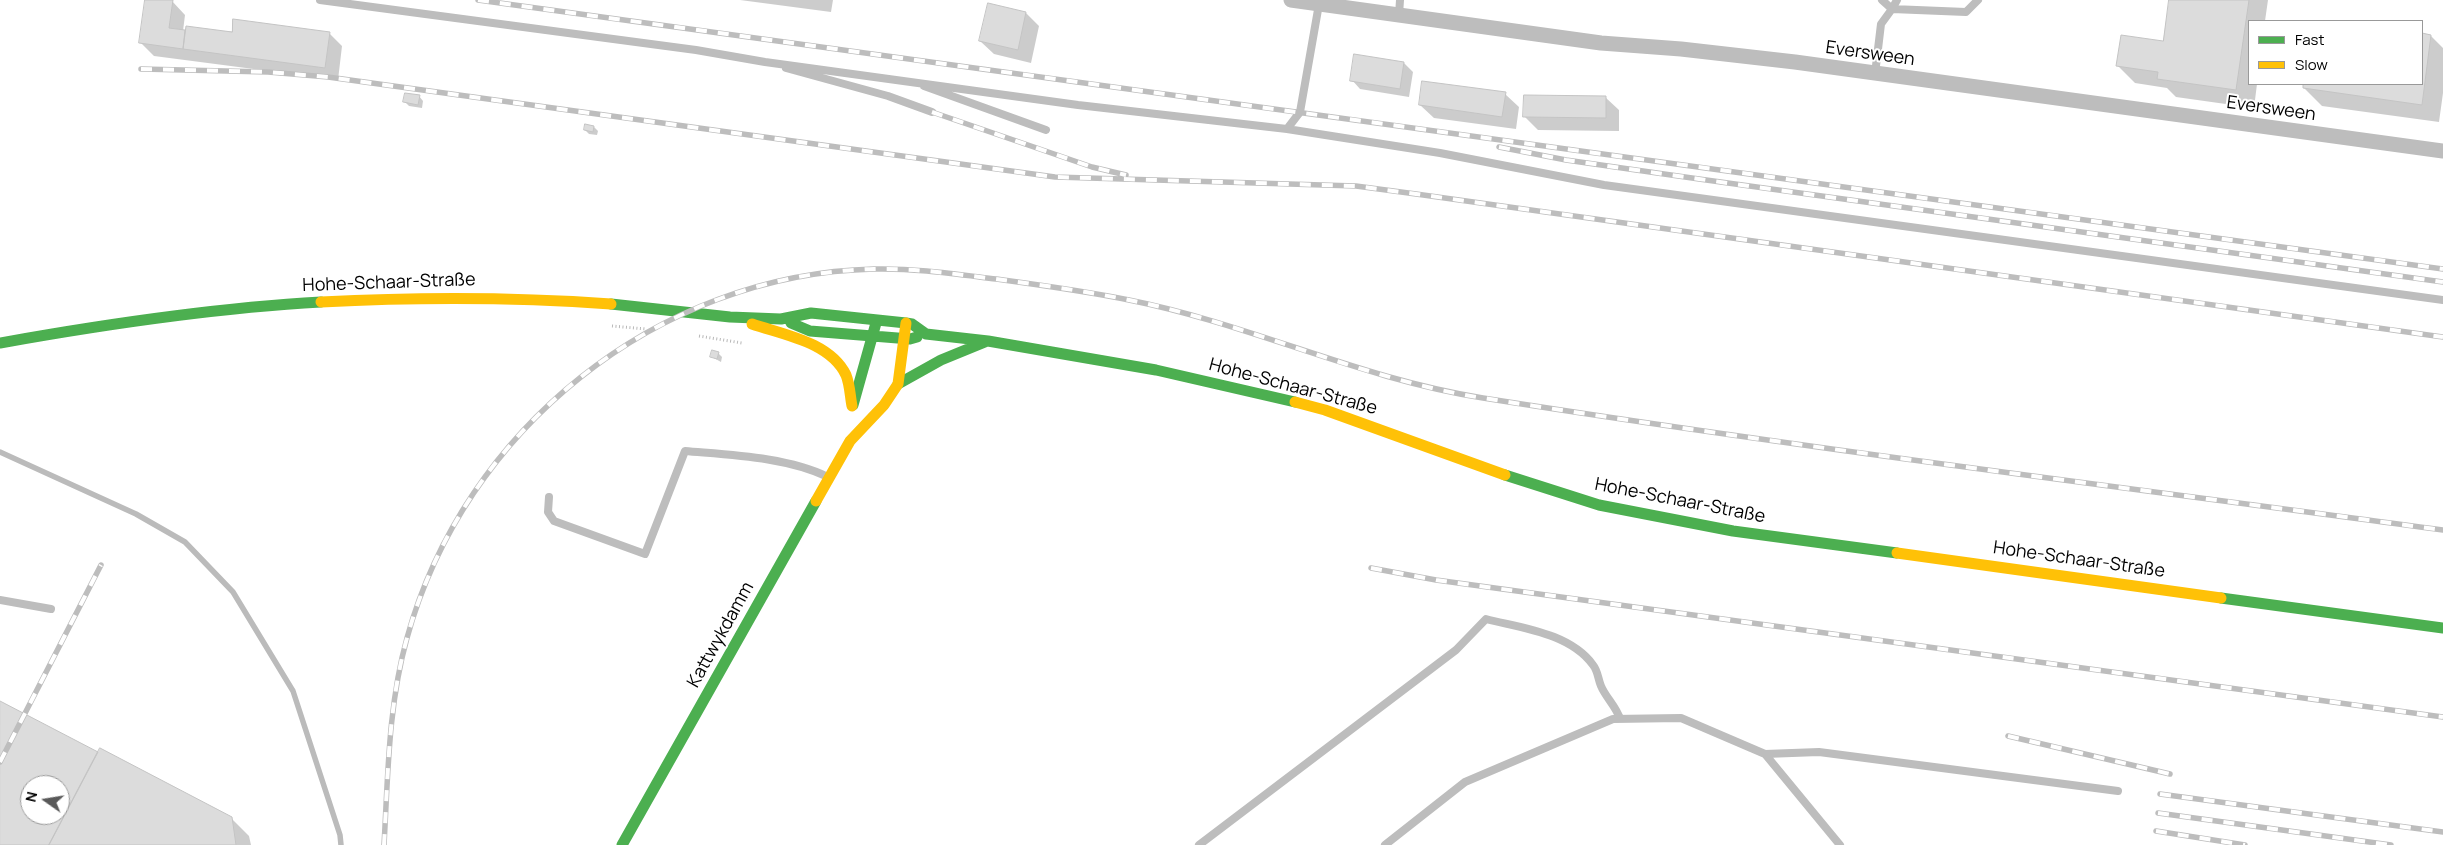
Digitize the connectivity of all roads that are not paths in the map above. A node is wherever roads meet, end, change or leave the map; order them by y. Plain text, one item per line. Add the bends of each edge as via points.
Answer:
1 (320, 0) edge
2 (1291, 0) edge
3 (1882, 0) edge
4 (1897, 0) edge
5 (1978, 0) edge
6 (1319, 4) junction
7 (1400, 7) edge
8 (1892, 9) junction
9 (765, 62) junction
10 (1875, 74) junction
11 (908, 80) junction
12 (932, 112) dead end
13 (1287, 129) junction
14 (1046, 130) dead end
15 (2443, 151) edge
16 (2443, 300) edge
17 (730, 317) junction
18 (781, 318) junction
19 (876, 320) junction
20 (906, 323) junction
21 (926, 334) junction
22 (873, 336) junction
23 (904, 339) junction
24 (988, 341) junction
25 (0, 343) edge
26 (898, 384) junction
27 (852, 415) junction
28 (850, 441) junction
29 (830, 477) junction
30 (550, 497) dead end
31 (0, 600) edge
32 (51, 609) dead end
33 (2443, 628) edge
34 (1620, 719) junction
35 (1765, 754) junction
36 (2118, 791) dead end
37 (622, 845) edge
38 (1199, 845) edge
39 (1385, 845) edge
40 (1840, 845) edge

1 - 9 lane
2 - 6 street, Eversween
3 - 8 lane
4 - 8 lane
5 - 8 lane via 1966,12
6 - 7 street, Eversween
6 - 13 lane via 1300,112
7 - 10 street, Eversween via 1601,43 1681,48
8 - 10 lane via 1881,24
9 - 11 lane
9 - 12 lane via 888,96
10 - 15 street, Eversween
11 - 13 lane via 1078,105
11 - 14 lane
13 - 16 lane via 1440,153 1604,184
17 - 18 main road, Hohe-Schaar-Straße
17 - 25 main road, Hohe-Schaar-Straße via 566,300 387,299 290,304 149,318
17 - 27 main road via 811,345 831,356 846,376
18 - 19 main road, Hohe-Schaar-Straße via 810,313
18 - 22 main road, Hohe-Schaar-Straße via 810,331
19 - 20 main road, Hohe-Schaar-Straße
19 - 22 main road, Kattwykdamm
20 - 21 main road, Hohe-Schaar-Straße
20 - 23 main road, Kattwykdamm
21 - 23 main road, Hohe-Schaar-Straße
21 - 24 main road, Hohe-Schaar-Straße
22 - 23 main road, Hohe-Schaar-Straße
22 - 27 main road, Kattwykdamm
23 - 26 main road, Kattwykdamm
24 - 26 main road via 941,360
24 - 33 main road, Hohe-Schaar-Straße via 1156,370 1326,410 1551,491 1670,520
26 - 28 main road, Kattwykdamm via 884,405
27 - 28 main road, Kattwykdamm
28 - 29 main road, Kattwykdamm
29 - 30 lane via 777,462 685,451 646,554 554,521 548,512
29 - 37 main road, Kattwykdamm
31 - 32 lane
34 - 35 lane via 1681,718
34 - 38 lane via 1593,664 1571,644 1486,618 1456,650
34 - 39 lane via 1613,719 1466,782
35 - 36 lane via 1819,752
35 - 40 lane

